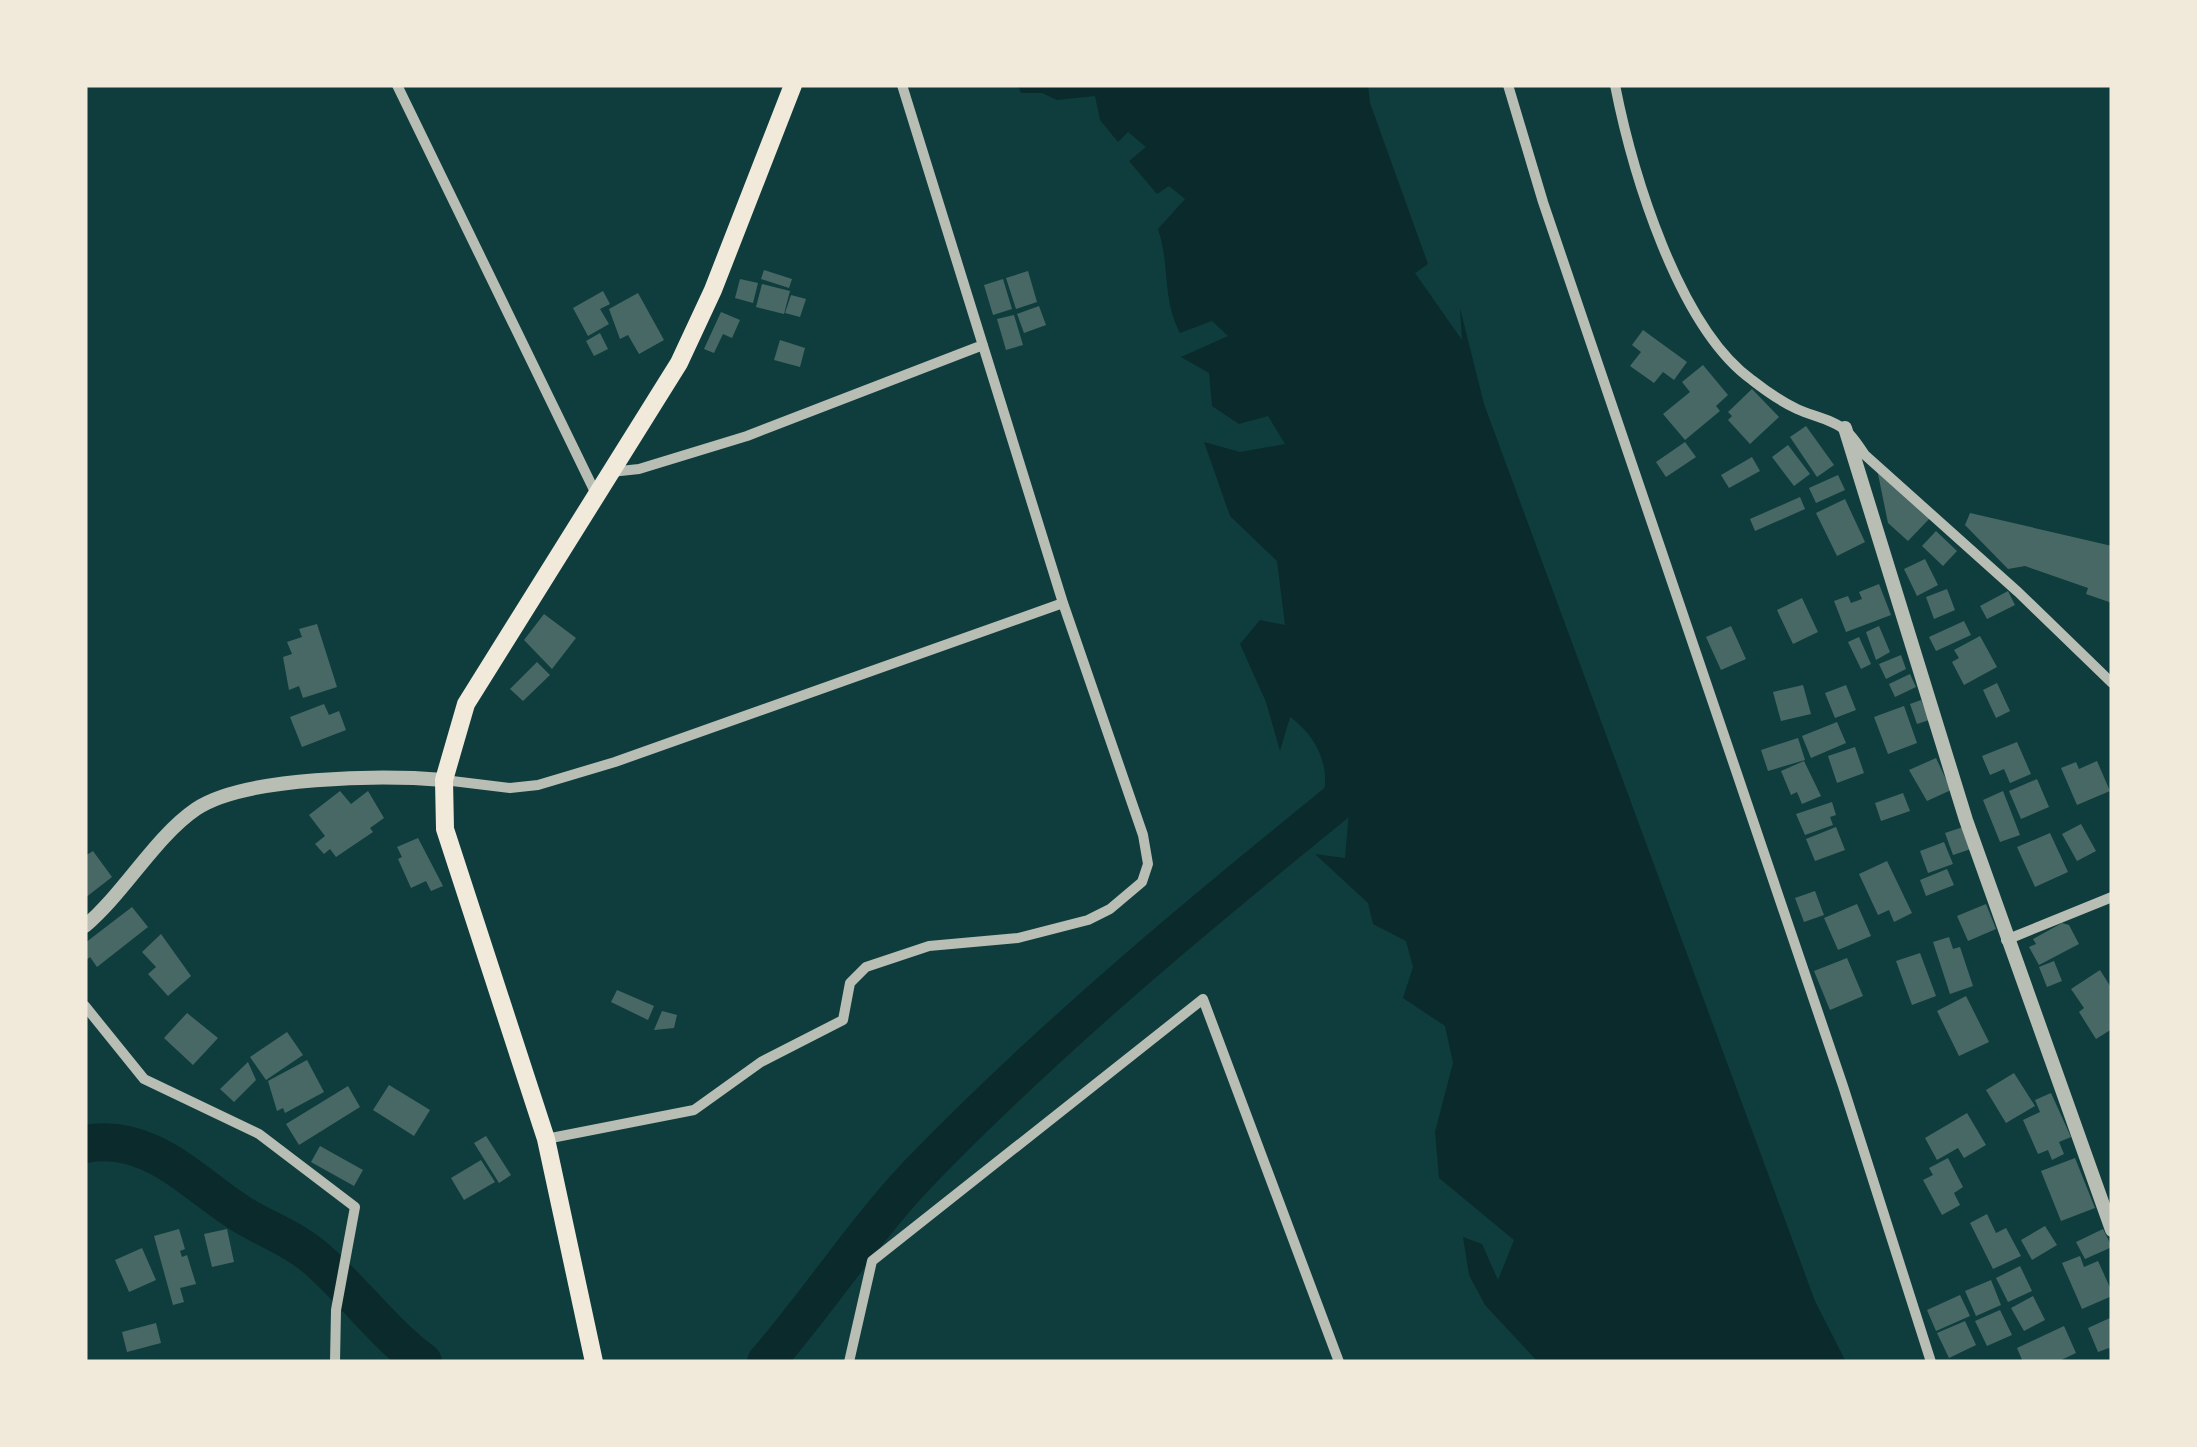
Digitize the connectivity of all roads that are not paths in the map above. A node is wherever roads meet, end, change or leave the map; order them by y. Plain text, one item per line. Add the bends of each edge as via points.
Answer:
1 (397, 85) edge
2 (793, 85) edge
3 (902, 85) edge
4 (1508, 85) edge
5 (1615, 85) edge
6 (983, 345) junction
7 (1845, 428) junction
8 (611, 472) junction
9 (596, 495) junction
10 (1063, 603) junction
11 (2112, 683) edge
12 (444, 780) junction
13 (2112, 897) edge
14 (85, 926) edge
15 (2006, 940) junction
16 (85, 1006) edge
17 (546, 1139) junction
18 (2112, 1230) edge
19 (334, 1362) edge
20 (594, 1362) edge
21 (849, 1362) edge
22 (1338, 1362) edge
23 (1931, 1362) edge

1 - 9 street
2 - 8 main road via 686,348
3 - 6 street
4 - 23 street
5 - 7 street via 1656,229 1717,346 1778,398
6 - 8 street via 747,436
6 - 10 street
7 - 11 street via 1865,455
7 - 15 street
8 - 9 main road
9 - 12 main road via 466,704
10 - 12 street via 538,785
10 - 17 street via 1143,836 1148,864 1142,882 1088,920 1018,938 929,946 866,967 850,983 844,1020 762,1062 694,1110
12 - 14 street via 402,777 223,794 193,810
12 - 17 main road via 444,829
13 - 15 street
15 - 18 street
16 - 19 street via 144,1079 259,1134 354,1207
17 - 20 main road
21 - 22 street via 872,1261 1204,999

